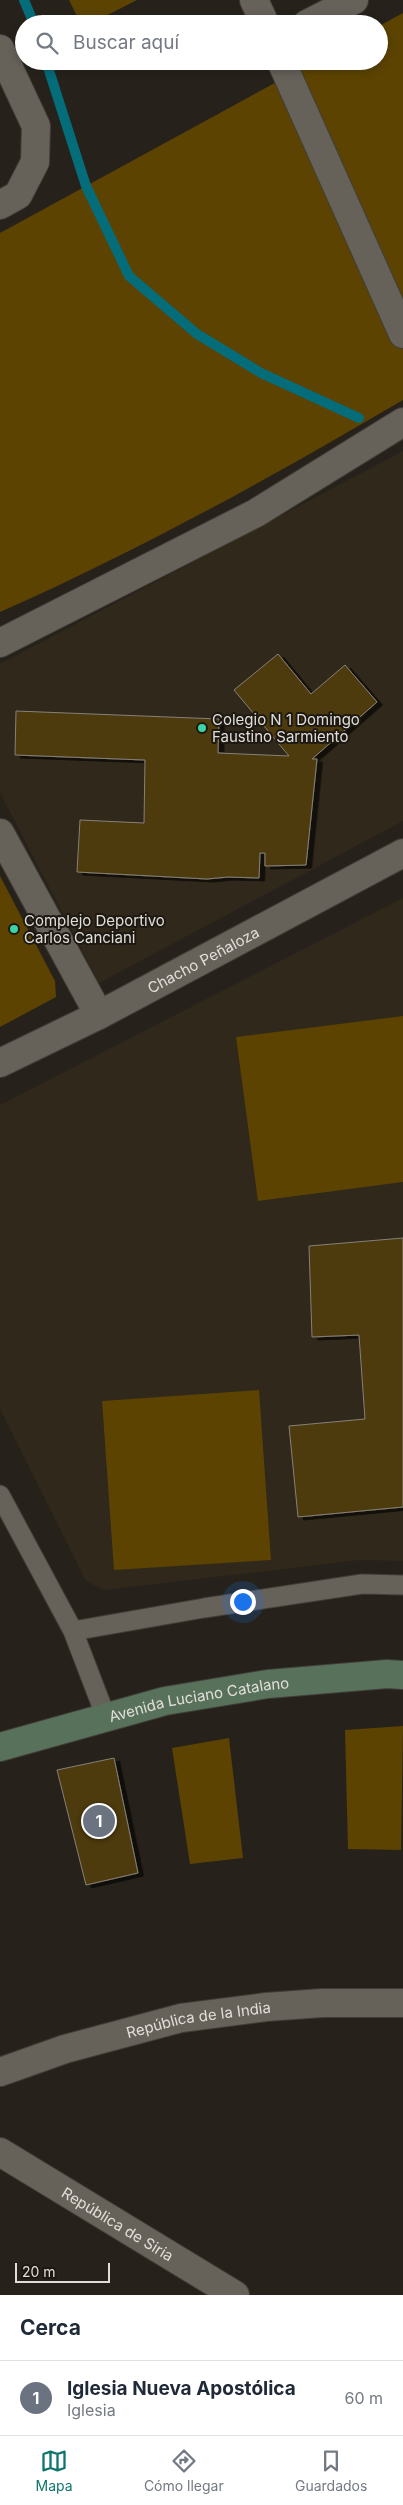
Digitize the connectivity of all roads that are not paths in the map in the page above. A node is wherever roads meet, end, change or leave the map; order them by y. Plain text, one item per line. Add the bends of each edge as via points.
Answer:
1 (254, 0) edge
2 (354, 0) edge
3 (261, 15) edge
4 (325, 15) edge
5 (0, 49) edge
6 (285, 70) edge
7 (0, 205) edge
8 (403, 334) edge
9 (403, 422) edge
10 (0, 642) edge
11 (0, 833) edge
12 (403, 853) edge
13 (99, 1015) junction
14 (0, 1063) edge
15 (0, 1495) edge
16 (403, 1585) edge
17 (73, 1631) junction
18 (403, 1675) edge
19 (106, 1717) junction
20 (0, 1746) edge
21 (403, 2003) edge
22 (0, 2072) edge
23 (0, 2152) edge
24 (236, 2295) edge

1 - 3 street
2 - 4 street
5 - 7 street via 36,126 34,162 18,195
6 - 8 street
9 - 10 street via 256,513
11 - 13 street
12 - 13 street, Chacho Peñaloza
13 - 14 street, Chacho Peñaloza
15 - 17 lane
16 - 17 lane via 352,1585
17 - 19 lane
18 - 19 main road, Avenida Luciano Catalano via 268,1684 165,1701
19 - 20 main road, Avenida Luciano Catalano
21 - 22 street, República de la India via 322,2003 181,2018 66,2049
23 - 24 street, República de Siria

